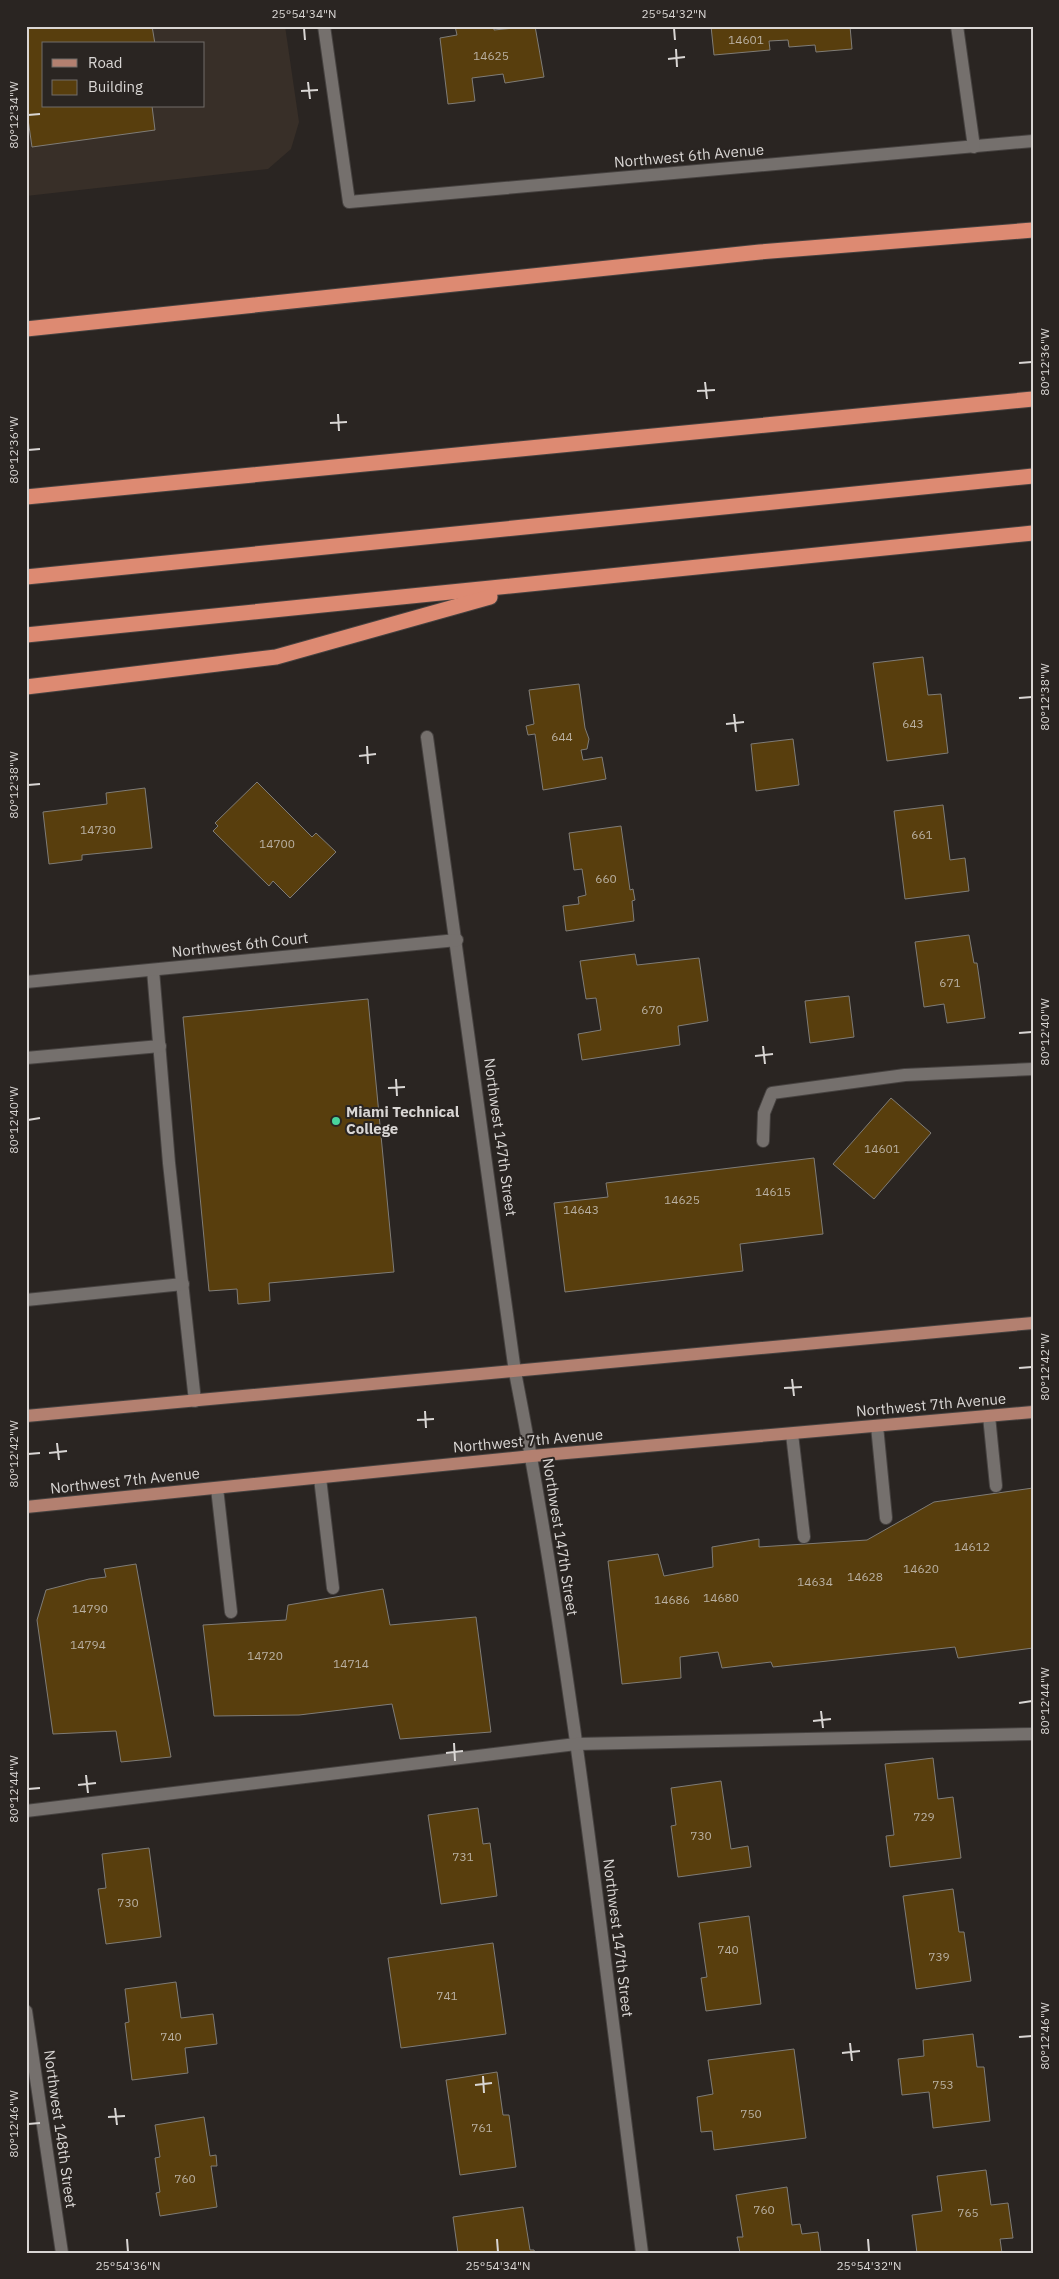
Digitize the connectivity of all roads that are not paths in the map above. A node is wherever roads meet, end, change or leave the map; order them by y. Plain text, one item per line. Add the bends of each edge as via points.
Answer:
1 (324, 26) edge
2 (957, 26) edge
3 (1033, 141) edge
4 (974, 147) junction
5 (1033, 230) edge
6 (26, 329) edge
7 (1033, 399) edge
8 (1033, 476) edge
9 (26, 497) edge
10 (1033, 532) edge
11 (26, 577) edge
12 (528, 586) junction
13 (26, 635) edge
14 (26, 687) edge
15 (428, 737) dead end
16 (457, 940) junction
17 (153, 970) junction
18 (26, 982) edge
19 (160, 1046) junction
20 (26, 1058) edge
21 (1033, 1069) edge
22 (763, 1141) dead end
23 (183, 1284) junction
24 (26, 1300) edge
25 (1033, 1323) edge
26 (515, 1372) junction
27 (195, 1401) junction
28 (1033, 1412) edge
29 (26, 1416) edge
30 (989, 1416) junction
31 (877, 1426) junction
32 (792, 1434) junction
33 (532, 1456) junction
34 (320, 1478) junction
35 (996, 1486) dead end
36 (217, 1488) junction
37 (26, 1507) edge
38 (886, 1518) dead end
39 (804, 1537) dead end
40 (333, 1588) dead end
41 (231, 1612) dead end
42 (1033, 1734) edge
43 (576, 1744) junction
44 (26, 1811) edge
45 (26, 2011) edge
46 (31, 2079) edge
47 (62, 2253) edge
48 (642, 2253) edge

1 - 4 street, Northwest 6th Avenue via 349,202
2 - 4 street
3 - 4 street, Northwest 6th Avenue
5 - 6 highway via 760,252
7 - 9 highway
8 - 11 highway
10 - 12 highway
12 - 13 highway
12 - 14 highway via 276,657
15 - 16 street, Northwest 147th Street
16 - 17 street, Northwest 6th Court
16 - 26 street, Northwest 147th Street
17 - 18 street, Northwest 6th Court
17 - 19 street
19 - 20 street
19 - 23 street
21 - 22 street via 905,1075 772,1093 764,1114
23 - 24 street
23 - 27 street
25 - 26 main road
26 - 27 main road
26 - 33 street, Northwest 147th Street
27 - 29 main road
28 - 30 main road, Northwest 7th Avenue
30 - 31 main road, Northwest 7th Avenue
30 - 35 street
31 - 32 main road, Northwest 7th Avenue
31 - 38 street
32 - 33 main road, Northwest 7th Avenue
32 - 39 street
33 - 34 main road, Northwest 7th Avenue
33 - 43 street, Northwest 147th Street
34 - 36 main road, Northwest 7th Avenue
34 - 40 street
36 - 37 main road, Northwest 7th Avenue
36 - 41 street
42 - 43 street
43 - 44 street
43 - 48 street, Northwest 147th Street
45 - 46 street, Northwest 148th Street
46 - 47 street, Northwest 148th Street

